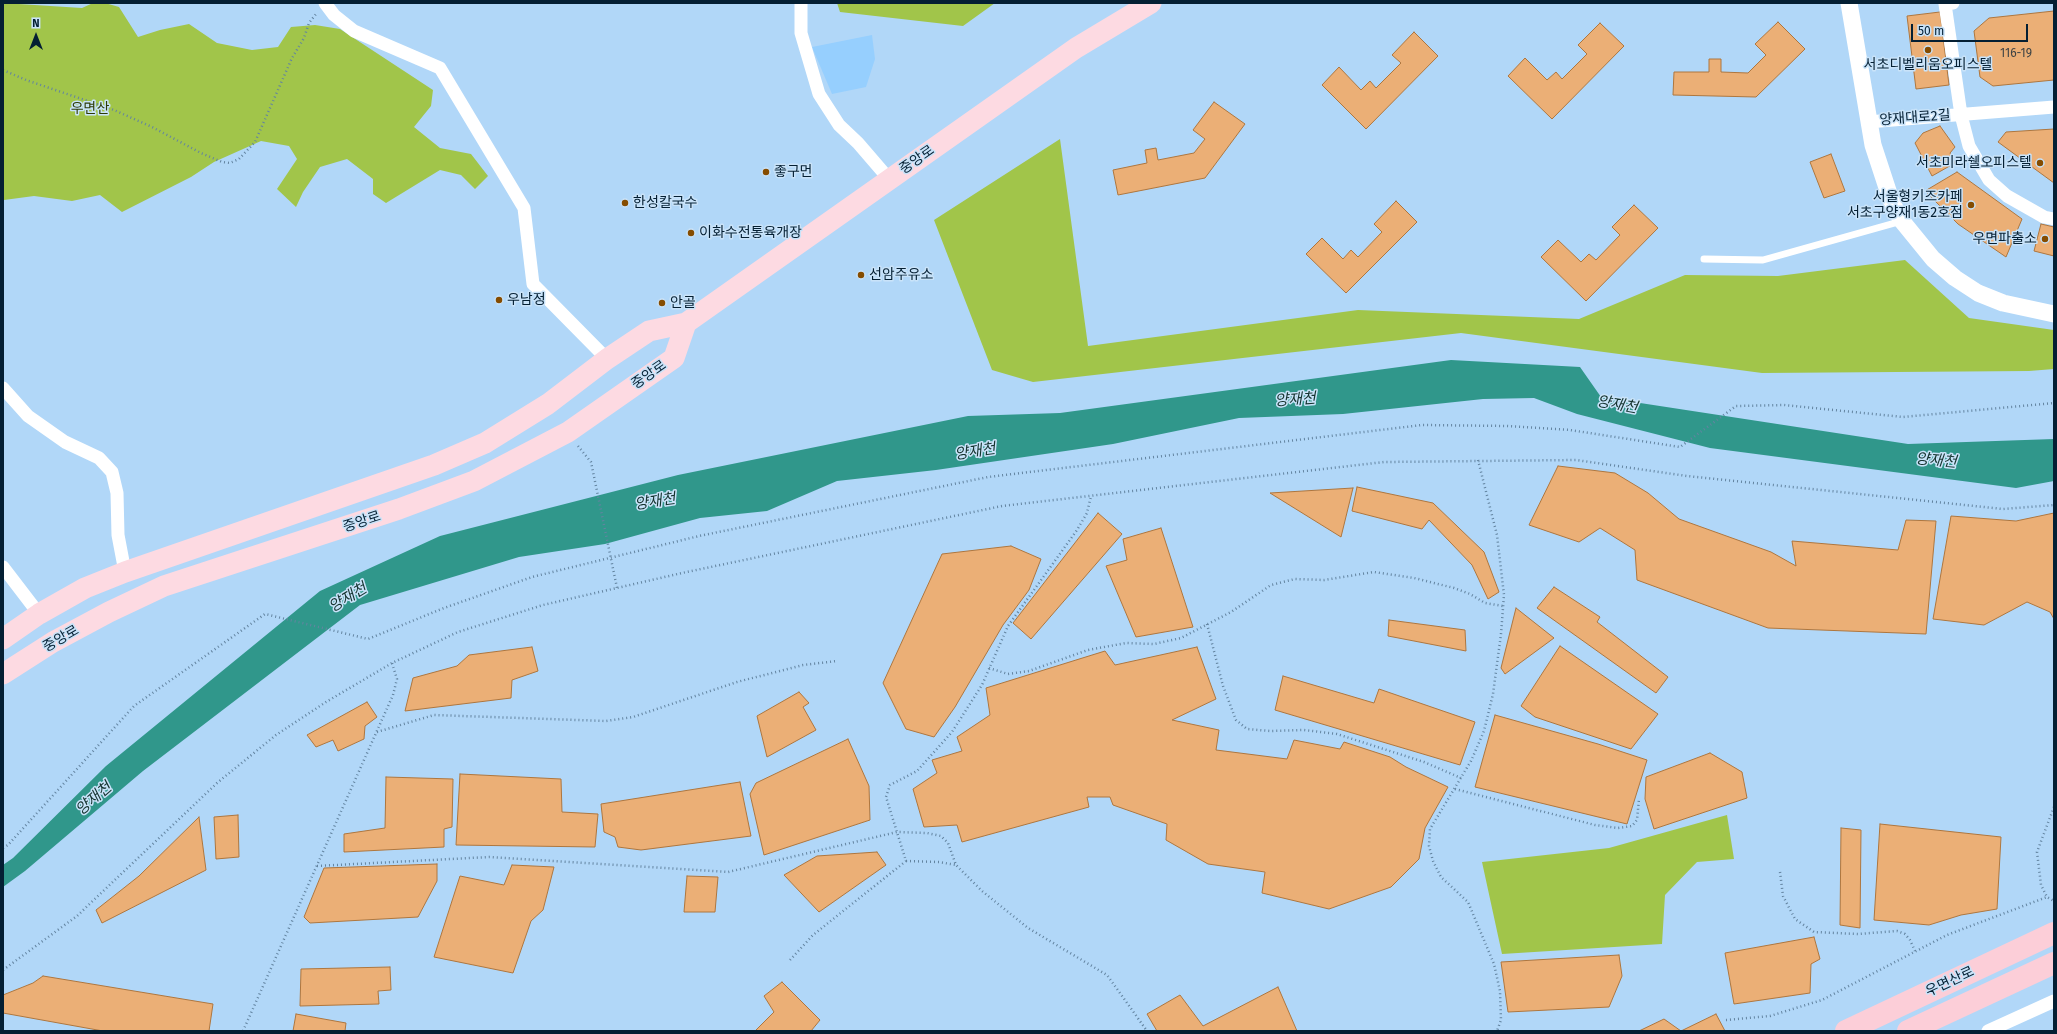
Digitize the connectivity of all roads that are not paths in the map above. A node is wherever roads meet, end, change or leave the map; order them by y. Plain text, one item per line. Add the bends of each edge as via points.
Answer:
1 (801, 3) edge
2 (1151, 3) edge
3 (1849, 3) edge
4 (1953, 3) edge
5 (322, 6) edge
6 (2054, 107) edge
7 (1961, 115) junction
8 (1868, 122) junction
9 (889, 179) junction
10 (2054, 219) edge
11 (1902, 221) junction
12 (1704, 259) dead end
13 (2054, 314) edge
14 (686, 323) junction
15 (607, 359) junction
16 (3, 388) edge
17 (3, 567) edge
18 (125, 572) junction
19 (39, 614) junction
20 (3, 639) edge
21 (3, 674) edge
22 (2054, 933) edge
23 (2054, 963) edge
24 (2054, 1002) edge
25 (1846, 1031) edge
26 (1908, 1031) edge
27 (1988, 1031) edge

1 - 9 street via 802,33 818,94 839,125
2 - 9 main road, 중앙로 via 1076,48
3 - 8 street, 양재대로2길
4 - 7 street, 양재대로2길 via 1945,4
5 - 15 street via 354,31 440,68 524,208 533,284
6 - 7 street, 양재대로2길
7 - 8 street, 양재대로2길
7 - 10 street, 양재대로2길 via 1969,146 1988,180 2026,208
8 - 11 street, 양재대로2길 via 1885,183
9 - 14 main road, 중앙로
11 - 12 lane via 1763,260
11 - 13 street, 양재대로2길 via 1933,259 1978,293 2003,303
14 - 15 main road, 중앙로 via 649,331
14 - 21 main road, 중앙로 via 674,358 568,432 474,481 399,509 164,586 53,642
15 - 18 main road, 중앙로 via 548,404 485,443 434,466
16 - 18 street via 28,416 65,442 99,458 112,472 117,493 118,535
17 - 19 street
18 - 19 main road, 중앙로 via 85,588
19 - 20 main road, 중앙로
22 - 25 highway, 우면산로
23 - 26 highway, 우면산로
24 - 27 street

